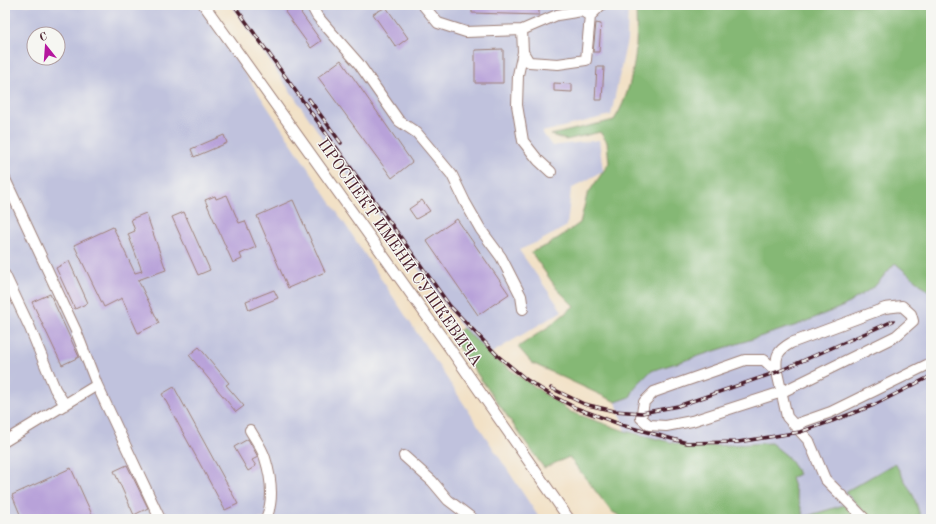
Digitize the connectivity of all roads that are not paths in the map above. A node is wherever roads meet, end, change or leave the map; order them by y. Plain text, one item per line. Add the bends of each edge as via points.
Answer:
1 (204, 5) edge
2 (311, 5) edge
3 (423, 5) edge
4 (600, 5) edge
5 (590, 16) junction
6 (522, 30) junction
7 (523, 52) junction
8 (551, 172) dead end
9 (5, 178) edge
10 (5, 275) edge
11 (523, 309) dead end
12 (931, 363) edge
13 (777, 372) junction
14 (98, 385) junction
15 (782, 392) junction
16 (65, 405) junction
17 (794, 425) junction
18 (250, 430) dead end
19 (5, 441) edge
20 (404, 456) dead end
21 (160, 519) edge
22 (266, 519) edge
23 (473, 519) edge
24 (569, 519) edge
25 (865, 519) edge

1 - 24 street, ПРОСПЕКТ ИМЕНИ СУШКЕВИЧА
2 - 11 street via 317,16 359,64 399,121 417,133 452,175 481,230 501,257 521,296
3 - 6 street via 438,23 466,32
4 - 5 street
5 - 6 street via 582,11 557,15
5 - 7 street via 586,60 558,64 529,62
6 - 7 street
7 - 8 street via 518,75 517,105 523,141
9 - 14 street via 76,331
10 - 16 street via 55,389
12 - 17 street via 831,412
13 - 15 street
13 - 15 street via 764,360 746,360 654,392 644,402 641,418 649,425 666,426 692,421
13 - 15 street via 776,360 781,349 791,343 885,308 902,306 911,314 913,321 896,336
14 - 16 street
14 - 21 street
15 - 17 street via 787,417
16 - 19 street
17 - 25 street via 809,441 825,479
18 - 22 street via 265,457 271,482
20 - 23 street via 432,481 448,500

